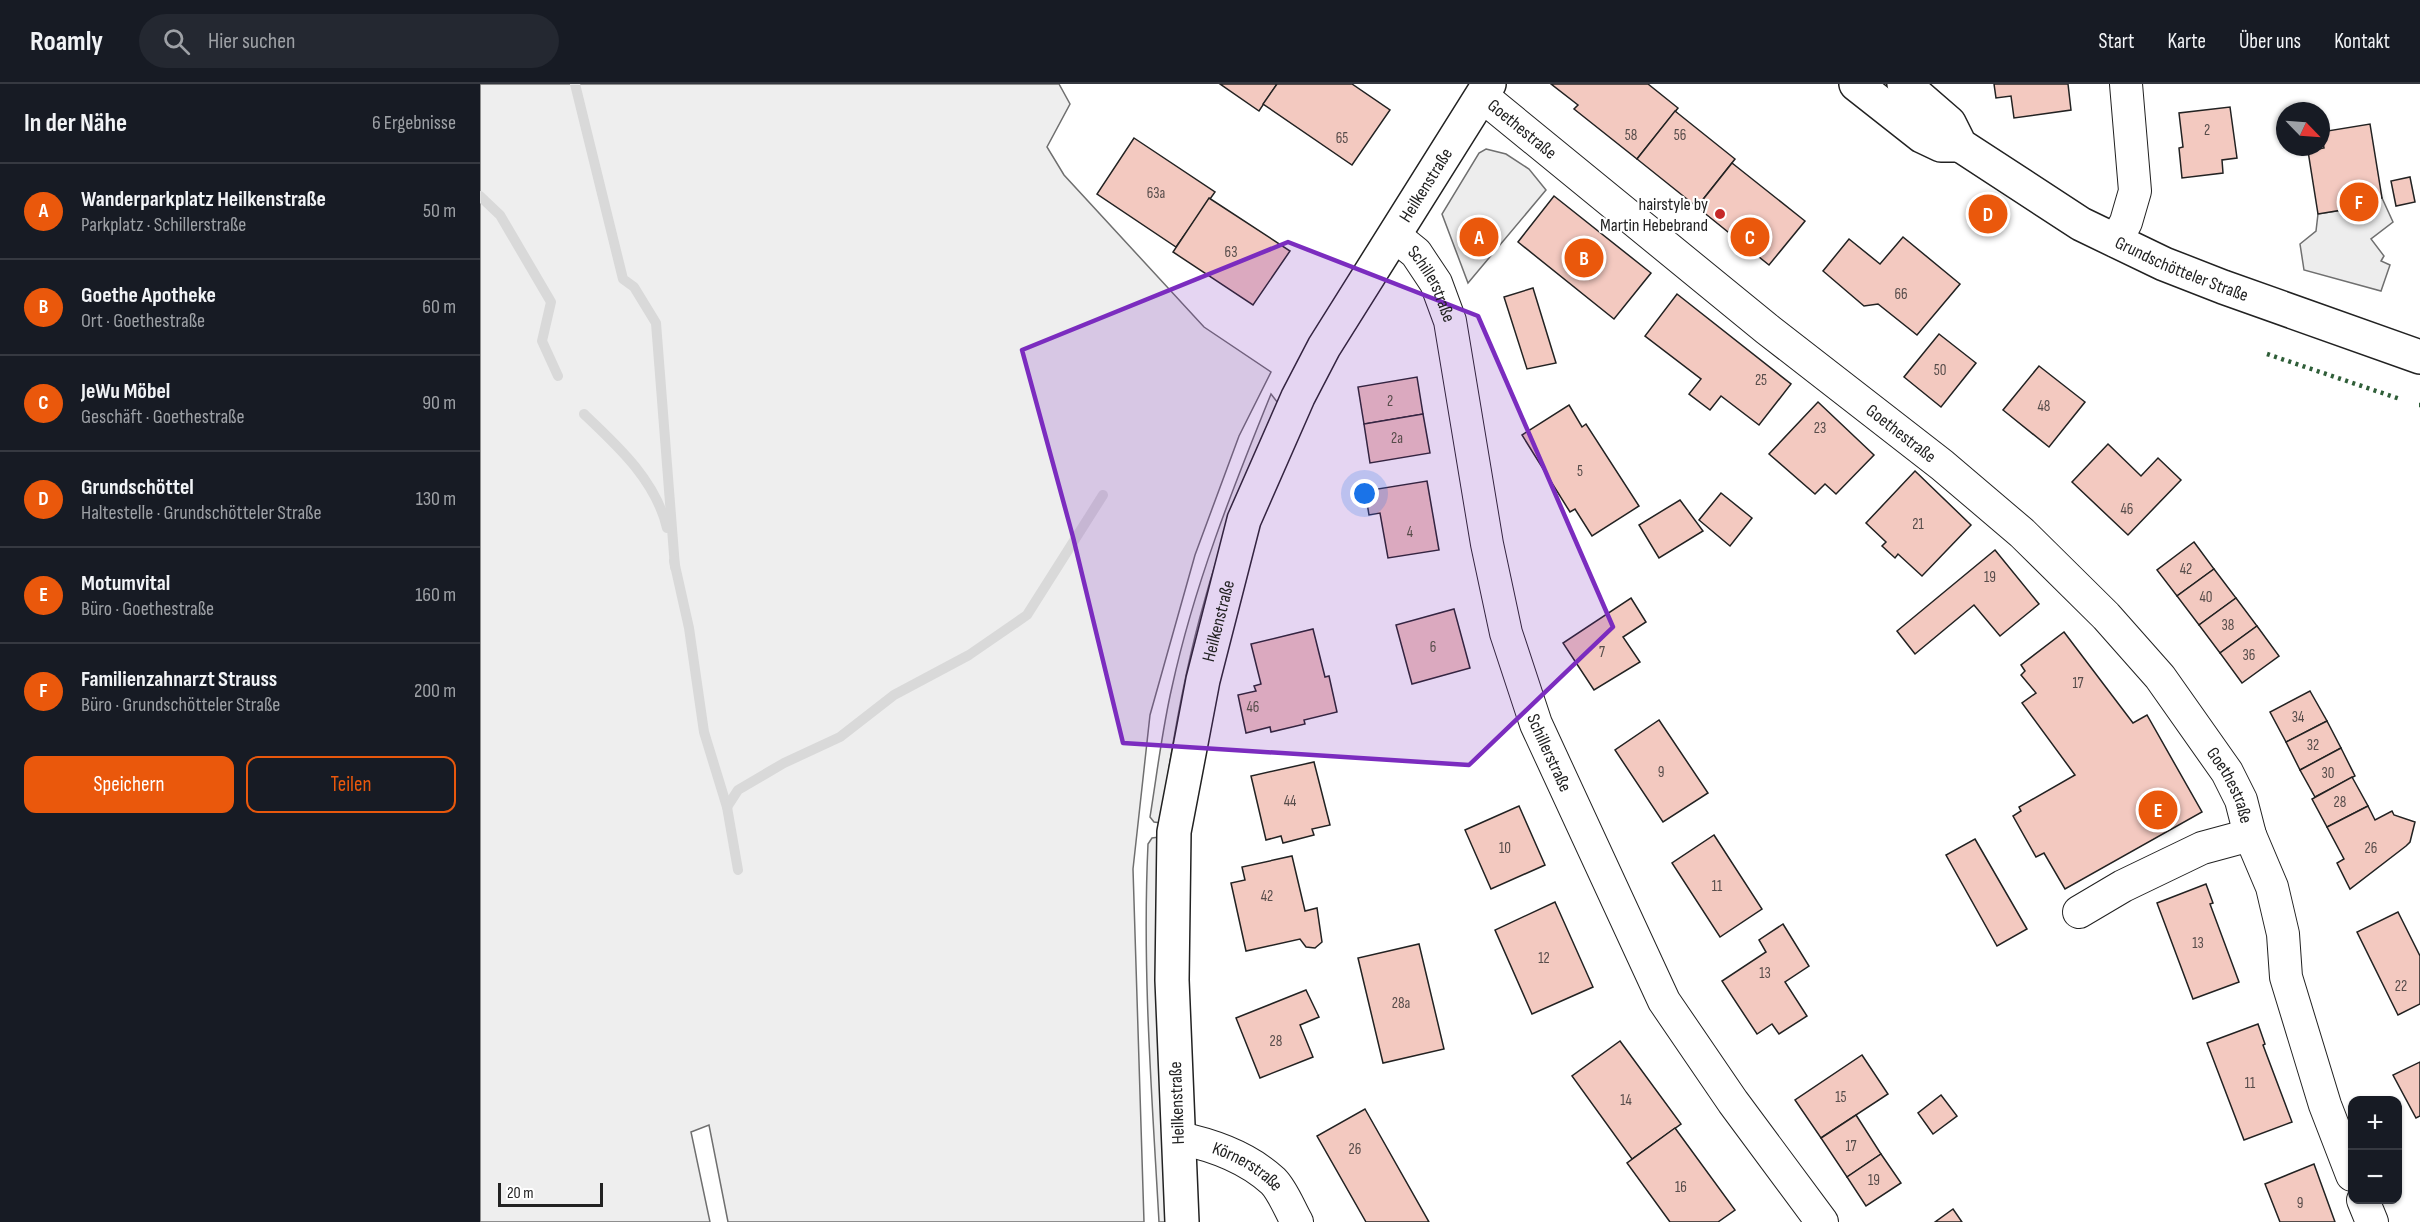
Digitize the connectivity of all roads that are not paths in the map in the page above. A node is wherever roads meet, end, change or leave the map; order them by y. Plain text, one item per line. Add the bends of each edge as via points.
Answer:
1 (1856, 84) edge
2 (1905, 84) edge
3 (2126, 84) edge
4 (1485, 90) edge
5 (1960, 145) junction
6 (1395, 236) junction
7 (2116, 241) junction
8 (2420, 357) edge
9 (2250, 835) junction
10 (2079, 912) dead end
11 (1179, 1138) junction
12 (2348, 1165) edge
13 (2365, 1204) edge
14 (1182, 1222) edge
15 (1297, 1222) edge
16 (1822, 1222) edge
17 (2372, 1222) edge

1 - 5 street, Grundschötteler Straße via 1922,136 1941,145
2 - 5 street, Grundschötteler Straße via 1949,123
3 - 7 street via 2135,191
4 - 6 street, Heilkenstraße
4 - 9 street, Goethestraße via 1767,330 1942,465 2022,533 2106,616 2160,677 2227,772 2241,800
5 - 7 street, Grundschötteler Straße via 2082,224
6 - 11 street, Heilkenstraße via 1324,347 1253,499 1244,520 1203,680 1174,832 1172,980
6 - 16 street, Schillerstraße via 1416,253 1436,283 1450,321 1486,544 1506,633 1536,724 1664,1001 1732,1102
7 - 8 street, Grundschötteler Straße via 2260,302
9 - 10 street, Goethestraße via 2202,848
9 - 12 street, Goethestraße via 2272,887 2283,934 2286,976 2325,1105
11 - 14 street, Heilkenstraße
11 - 15 street, Körnerstraße via 1233,1154 1273,1182
13 - 17 street

